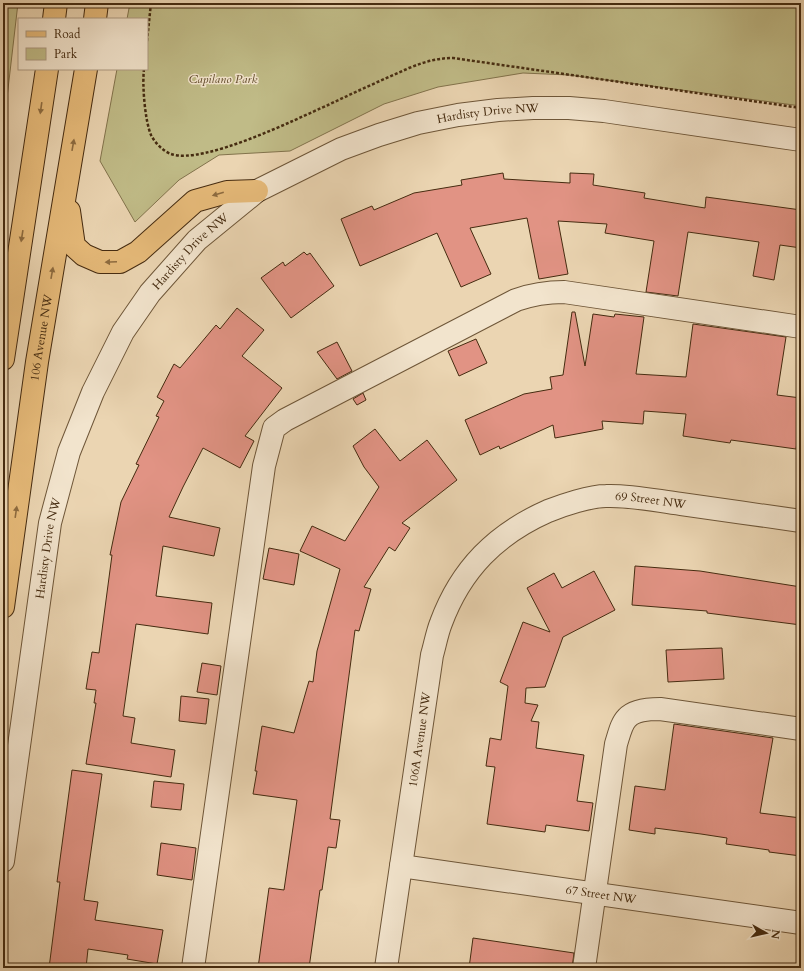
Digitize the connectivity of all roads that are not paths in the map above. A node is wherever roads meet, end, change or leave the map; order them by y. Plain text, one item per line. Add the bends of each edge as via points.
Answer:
1 (56, 3) edge
2 (97, 3) edge
3 (54, 18) edge
4 (95, 18) edge
5 (47, 70) edge
6 (86, 70) edge
7 (801, 140) edge
8 (66, 188) junction
9 (257, 191) junction
10 (801, 326) edge
11 (3, 359) edge
12 (801, 521) edge
13 (507, 533) joint
14 (3, 607) edge
15 (801, 729) edge
16 (6, 818) edge
17 (3, 861) edge
18 (401, 866) junction
19 (594, 893) junction
20 (801, 923) edge
21 (193, 968) edge
22 (386, 968) edge
23 (584, 968) edge

1 - 3 main road
2 - 4 main road
5 -> 11 main road
8 -> 6 main road, 106 Avenue NW
7 - 9 street, Hardisty Drive NW via 604,111 569,108 498,110 424,122 379,135 341,149
9 -> 8 main road via 227,192 195,201 138,252 120,262 100,262 84,255 74,246
14 -> 8 main road, 106 Avenue NW via 37,362
9 - 16 street, Hardisty Drive NW via 197,240 150,293 123,332 93,392 69,452 50,523
10 - 21 street via 564,292 530,295 292,416 274,428 264,466
12 - 13 street, 69 Street NW via 648,499 605,496 558,507
13 - 18 street, 106A Avenue NW via 470,568 453,594 440,624 427,686
15 - 19 street via 660,709 646,709 628,717 616,744
16 - 17 street, Hardisty Drive NW
18 - 19 street, 67 Street NW
18 - 22 street, 106A Avenue NW
19 - 20 street, 67 Street NW
19 - 23 street

